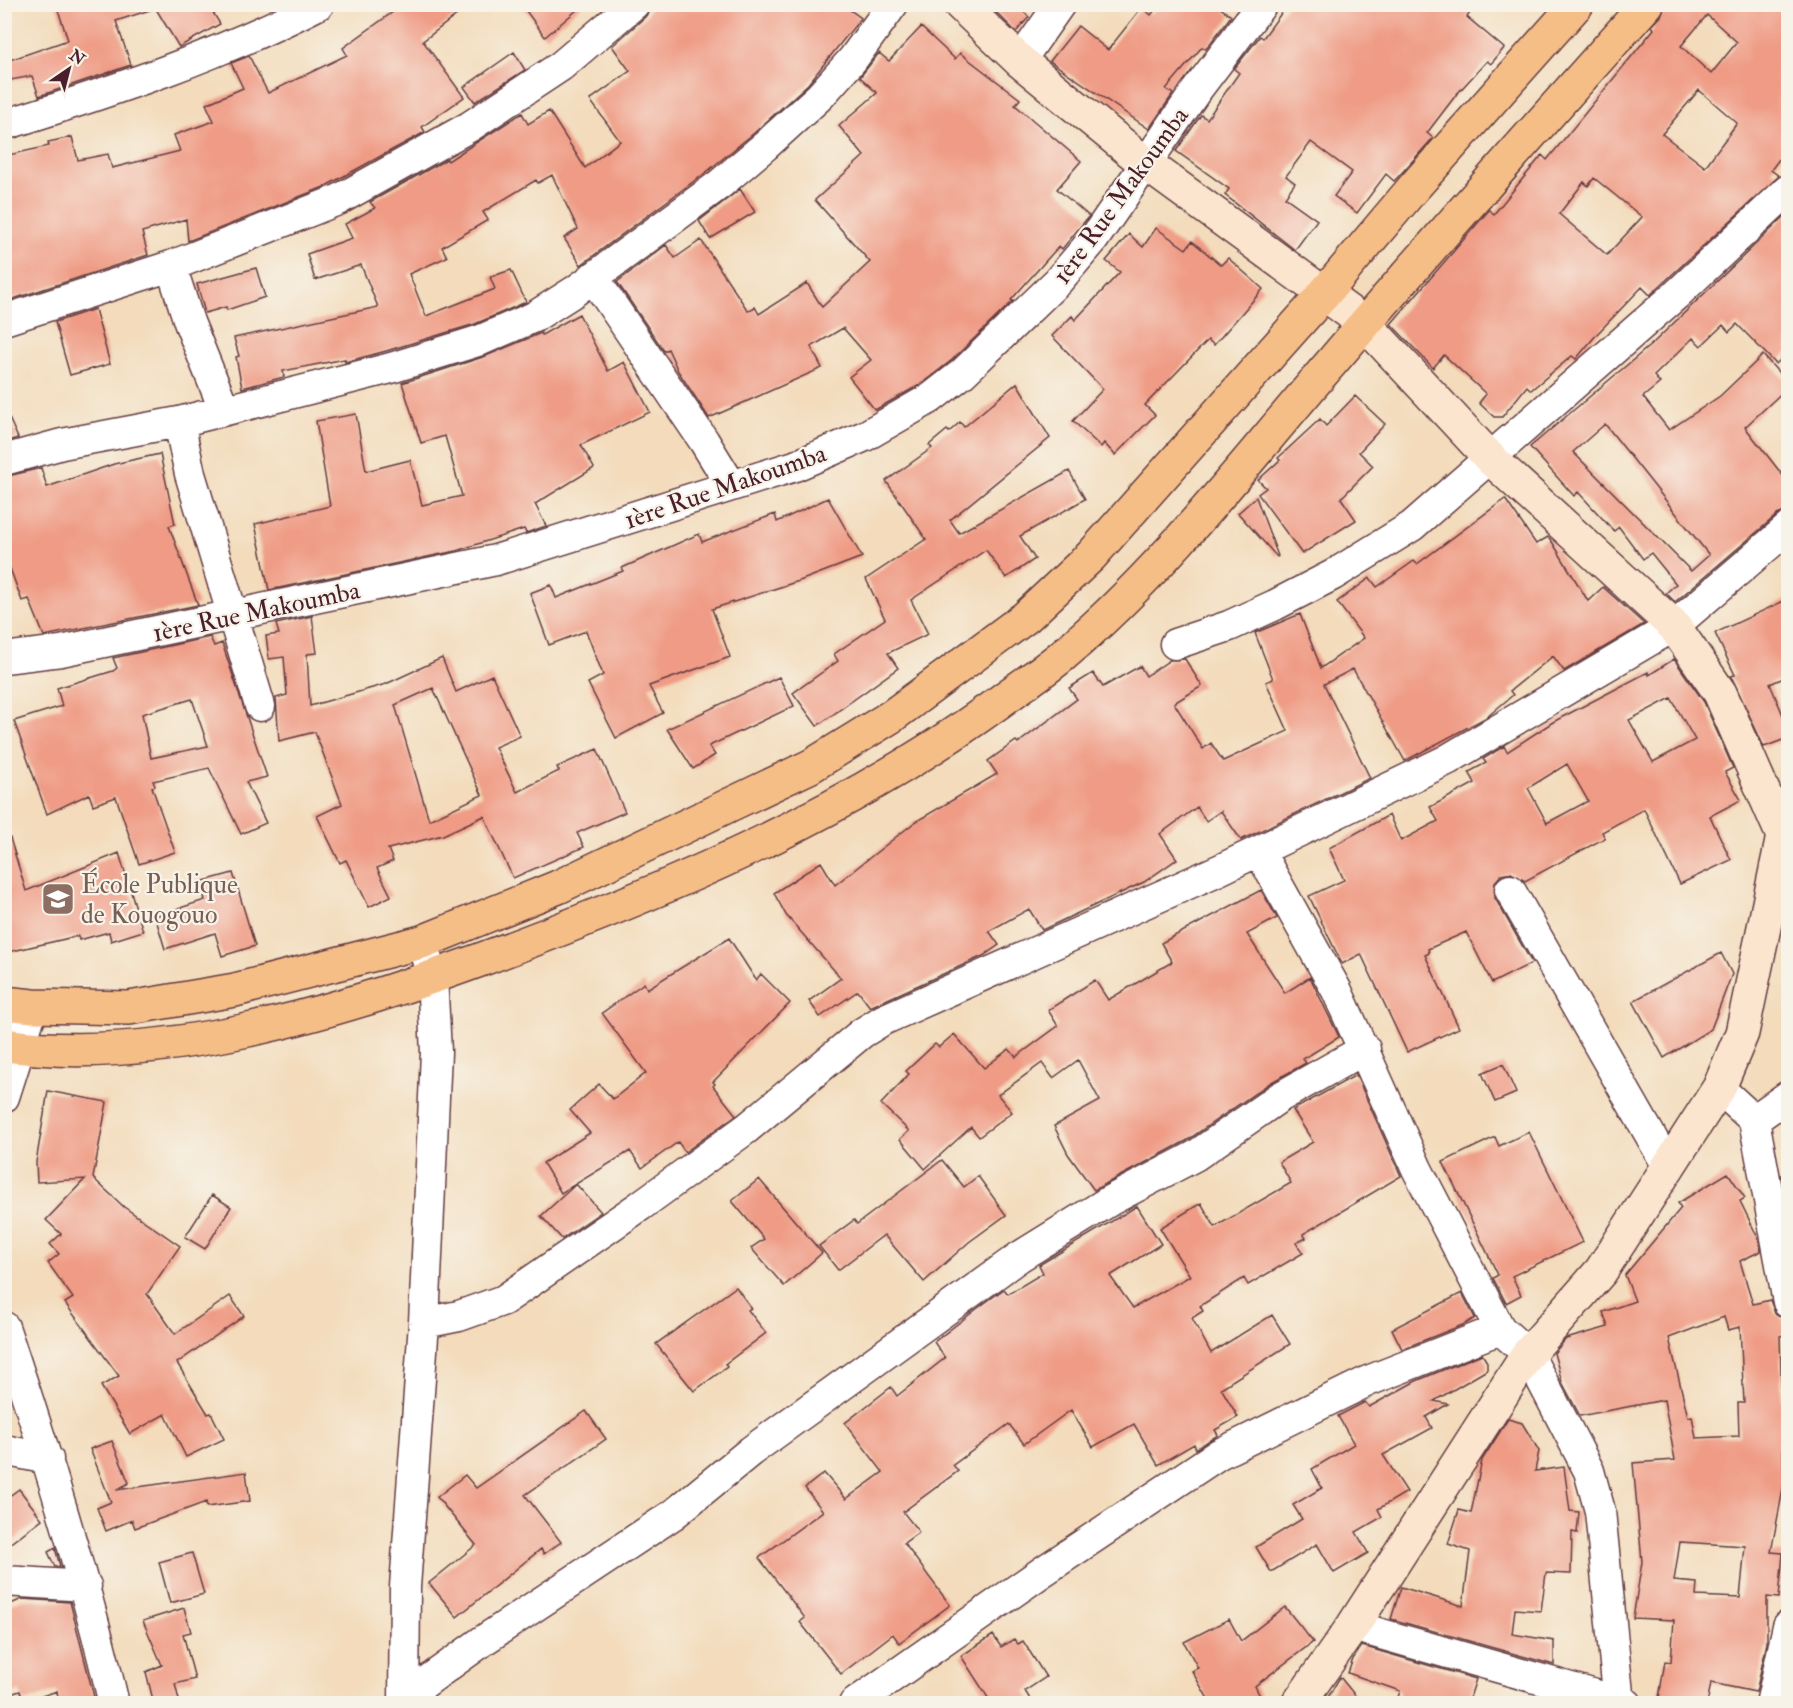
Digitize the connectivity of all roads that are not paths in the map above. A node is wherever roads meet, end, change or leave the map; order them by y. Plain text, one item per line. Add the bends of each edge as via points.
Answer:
1 (319, 4) edge
2 (634, 4) edge
3 (893, 4) edge
4 (960, 4) edge
5 (1060, 4) edge
6 (1262, 4) edge
7 (1577, 4) edge
8 (1647, 4) edge
9 (1020, 61) junction
10 (4, 125) edge
11 (1145, 163) junction
12 (1788, 190) edge
13 (171, 266) junction
14 (593, 277) junction
15 (1323, 296) junction
16 (4, 320) edge
17 (1364, 323) junction
18 (224, 410) junction
19 (179, 422) junction
20 (1491, 459) junction
21 (4, 460) edge
22 (731, 485) junction
23 (1788, 528) edge
24 (231, 616) junction
25 (1674, 626) junction
26 (1175, 644) dead end
27 (4, 658) edge
28 (260, 706) dead end
29 (1786, 830) edge
30 (1260, 851) junction
31 (1509, 890) dead end
32 (422, 942) junction
33 (432, 977) junction
34 (19, 1005) edge
35 (13, 1046) edge
36 (1365, 1049) junction
37 (1719, 1088) junction
38 (1788, 1096) edge
39 (4, 1097) edge
40 (1754, 1120) junction
41 (1669, 1168) junction
42 (1788, 1302) edge
43 (424, 1323) junction
44 (4, 1327) edge
45 (1500, 1329) junction
46 (1528, 1354) junction
47 (4, 1450) edge
48 (48, 1459) junction
49 (4, 1581) edge
50 (86, 1586) junction
51 (1353, 1626) junction
52 (1788, 1626) edge
53 (404, 1700) edge
54 (1622, 1703) edge
55 (114, 1704) edge
56 (854, 1704) edge
57 (1298, 1704) edge
58 (1771, 1704) edge

1 - 10 street via 264,33 188,65
2 - 13 street via 561,66 390,173 338,200
3 - 14 street via 820,96 720,184
4 - 9 street
5 - 9 street
6 - 11 street, 1ère Rue Makoumba
7 - 15 main road
8 - 17 main road
9 - 11 street
11 - 15 street
11 - 22 street, 1ère Rue Makoumba via 1093,240 1058,281 996,344 947,386 865,436 795,466
12 - 20 street
13 - 16 street
13 - 18 street
14 - 18 street via 534,317 481,340 391,368
14 - 22 street
15 - 17 street
15 - 32 main road via 1091,556 1026,617 892,716 811,766 746,798 558,887
17 - 20 street
17 - 33 main road via 1131,593 1061,657 936,747 758,847 634,900
18 - 19 street
19 - 21 street via 62,444
19 - 24 street
20 - 25 street
20 - 26 street via 1412,526 1333,575 1229,626
22 - 24 street, 1ère Rue Makoumba via 496,560
23 - 25 street
24 - 27 street, 1ère Rue Makoumba via 61,651
24 - 28 street
25 - 29 street via 1720,693
25 - 30 street via 1447,760
29 - 37 street via 1742,1033
30 - 36 street
30 - 43 street via 883,1020 746,1129 504,1300
31 - 41 street
32 - 33 street
32 - 34 main road via 235,990 141,1006
33 - 35 main road via 294,1019 157,1046
33 - 43 street via 436,1052
34 - 35 street
35 - 39 street
36 - 45 street via 1417,1169
36 - 53 street via 1280,1097 1195,1156 1111,1200 1019,1257 751,1451 674,1514 484,1640
37 - 40 street
37 - 41 street
38 - 40 street
40 - 42 street
41 - 46 street via 1601,1271
43 - 53 street via 405,1587
44 - 48 street
45 - 46 street
45 - 56 street via 1368,1381 1219,1454
46 - 51 street
46 - 54 street via 1589,1471 1600,1511
47 - 48 street
48 - 50 street
49 - 50 street
50 - 55 street
51 - 54 street
51 - 57 street
52 - 58 street

